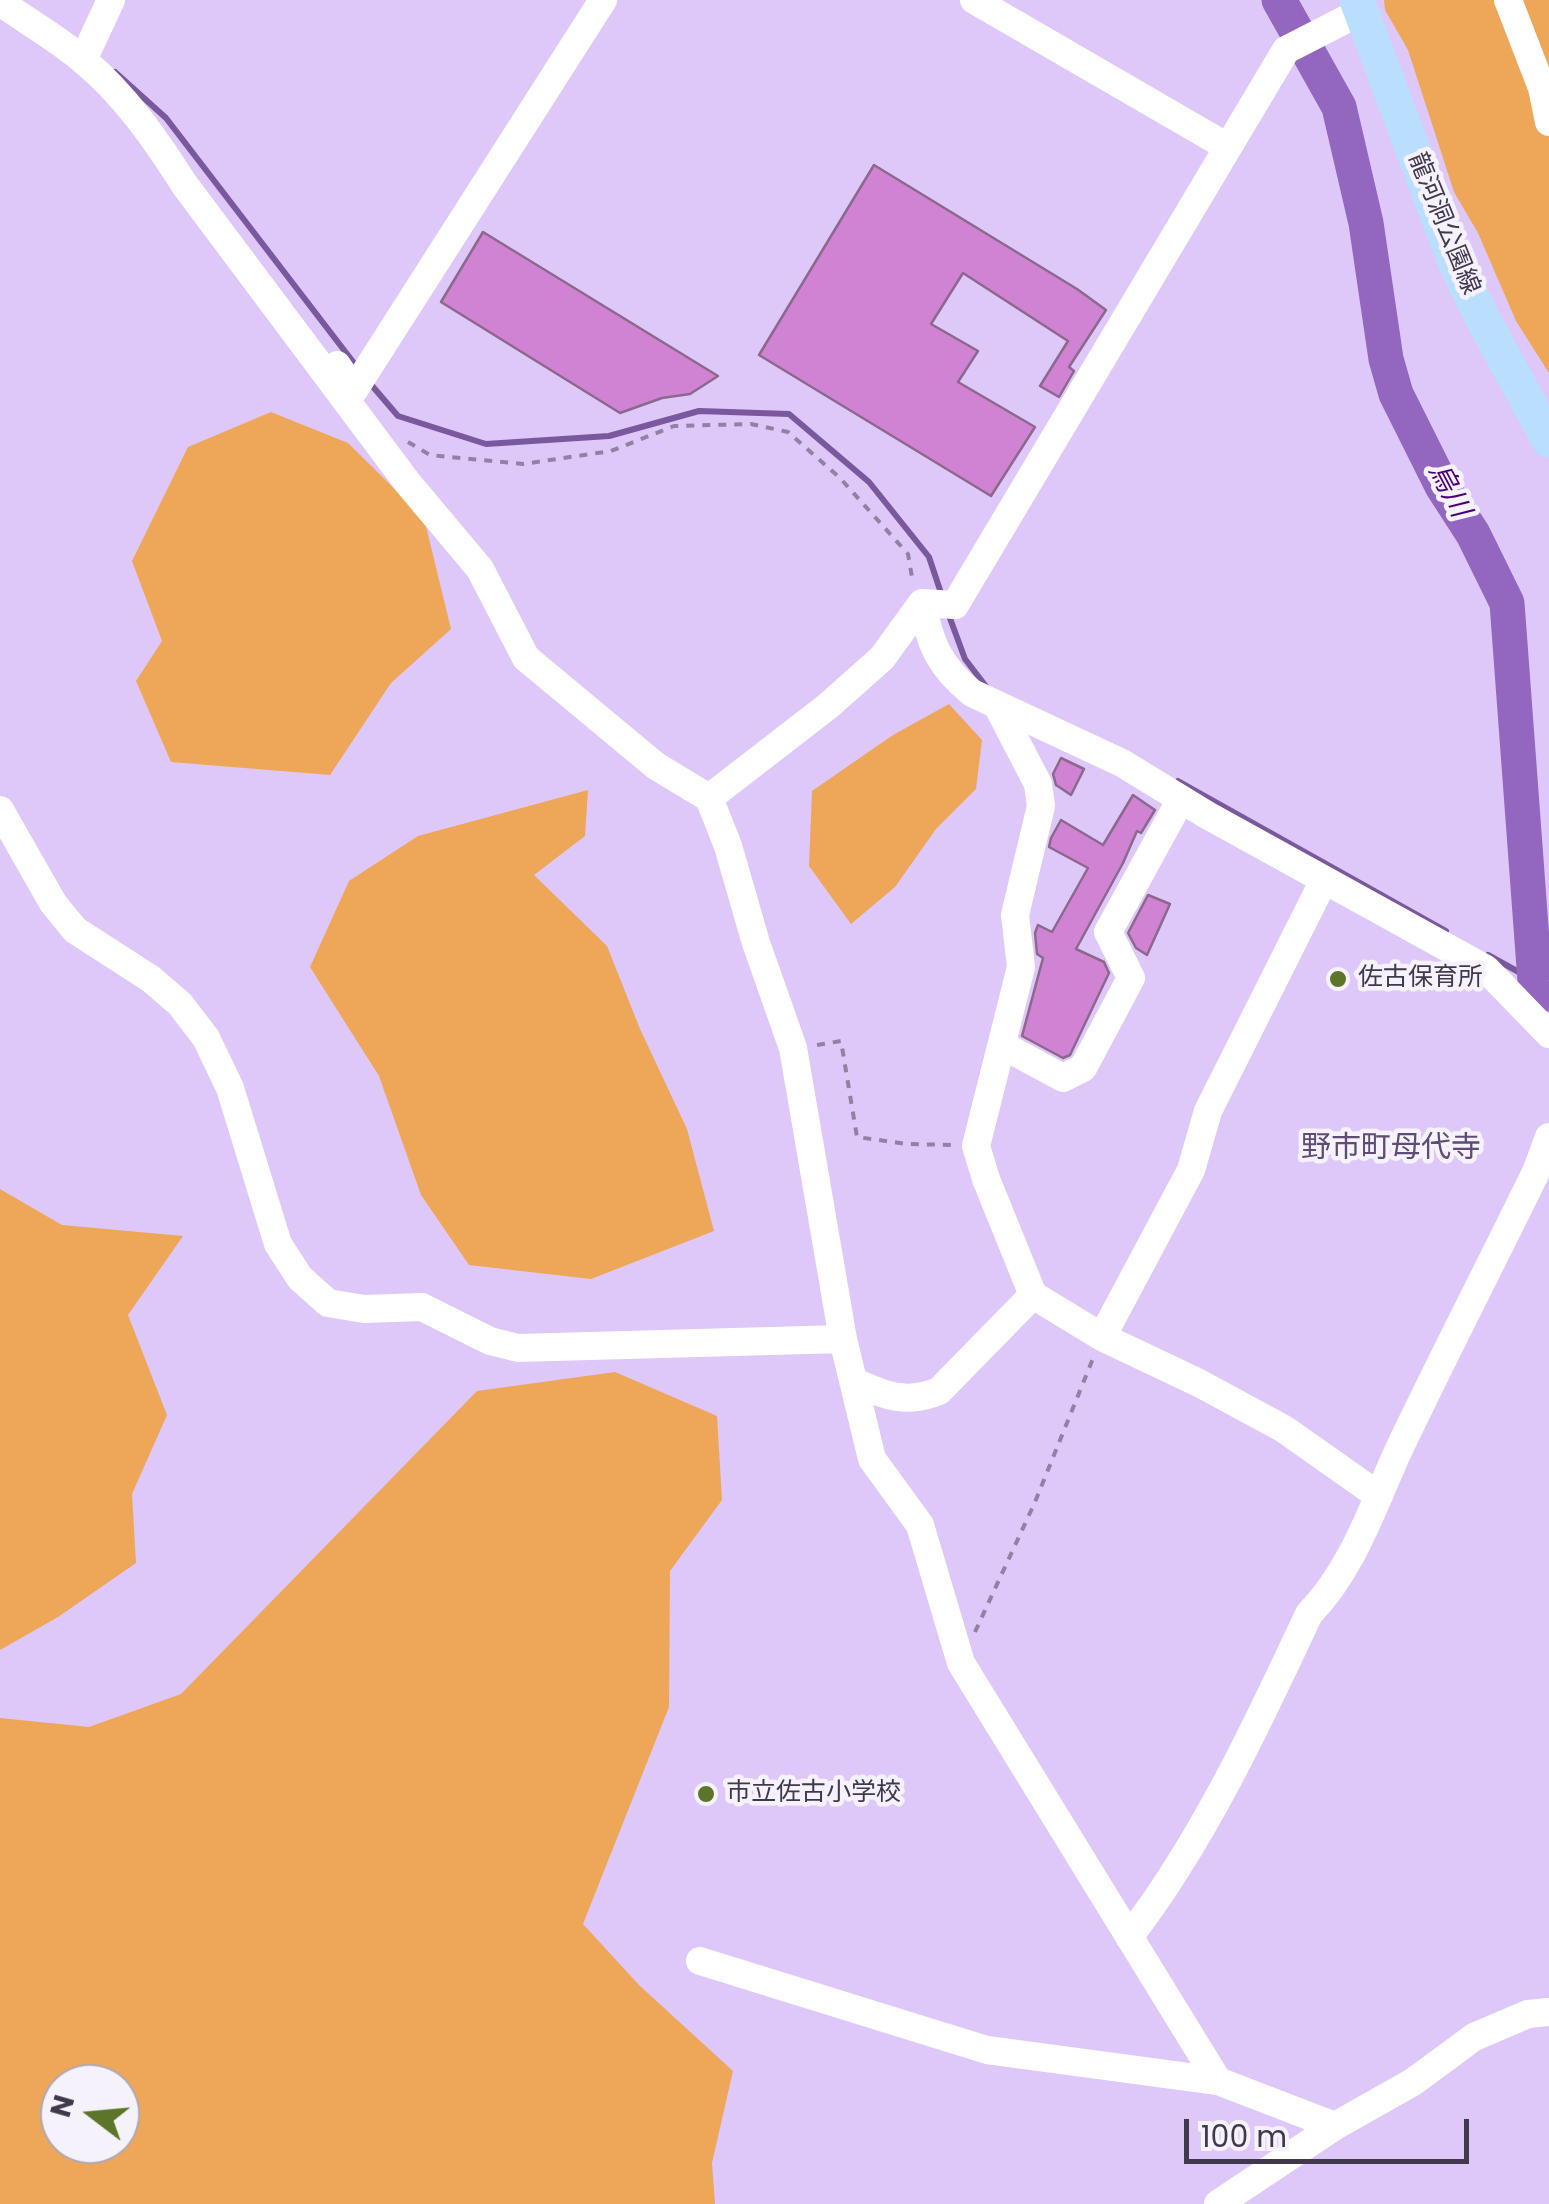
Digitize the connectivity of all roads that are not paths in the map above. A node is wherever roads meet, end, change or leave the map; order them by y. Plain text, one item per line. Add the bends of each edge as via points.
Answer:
1 (111, 0) edge
2 (603, 0) edge
3 (974, 0) edge
4 (1508, 0) edge
5 (0, 2) edge
6 (1360, 5) edge
7 (86, 52) junction
8 (1549, 122) edge
9 (1226, 146) junction
10 (162, 148) junction
11 (1549, 440) edge
12 (920, 605) junction
13 (997, 705) junction
14 (709, 798) junction
15 (1181, 799) junction
16 (0, 810) edge
17 (1324, 880) junction
18 (1549, 1034) edge
19 (1002, 1045) junction
20 (1549, 1136) edge
21 (1034, 1296) junction
22 (1102, 1337) junction
23 (844, 1339) junction
24 (852, 1381) junction
25 (1378, 1496) junction
26 (1129, 1937) junction
27 (700, 1961) dead end
28 (1542, 2017) edge
29 (1218, 2081) junction
30 (1328, 2123) junction
31 (1218, 2204) edge

1 - 7 street
2 - 10 street via 354,390 195,170
3 - 9 street
4 - 8 street
5 - 7 street
6 - 9 street via 1286,50
6 - 11 main road, 龍河洞公園線 via 1455,262
7 - 10 street
9 - 12 street via 955,605
10 - 14 street via 408,482 480,569 526,658 656,766
12 - 13 street via 930,641 952,676
12 - 14 street via 882,658
13 - 15 street via 1122,763
13 - 19 street via 1038,784 1041,806 1015,915 1020,967
14 - 23 street via 793,1048
15 - 17 street
15 - 19 street via 1108,932 1131,978 1083,1068 1063,1078
16 - 23 street via 75,930 151,979 206,1038 230,1088 278,1244 300,1278 328,1303 422,1307 490,1342 518,1348
17 - 18 street via 1486,969
17 - 22 street via 1208,1111 1191,1170
19 - 21 street via 976,1146
20 - 25 street
21 - 22 street
21 - 24 street via 938,1391 894,1399
22 - 25 street via 1284,1430
23 - 24 street
24 - 26 street via 872,1458 920,1525 961,1663
25 - 26 street via 1165,1888
26 - 29 street
27 - 29 street via 987,2050
28 - 30 street via 1474,2037 1413,2082
29 - 30 street
30 - 31 street

